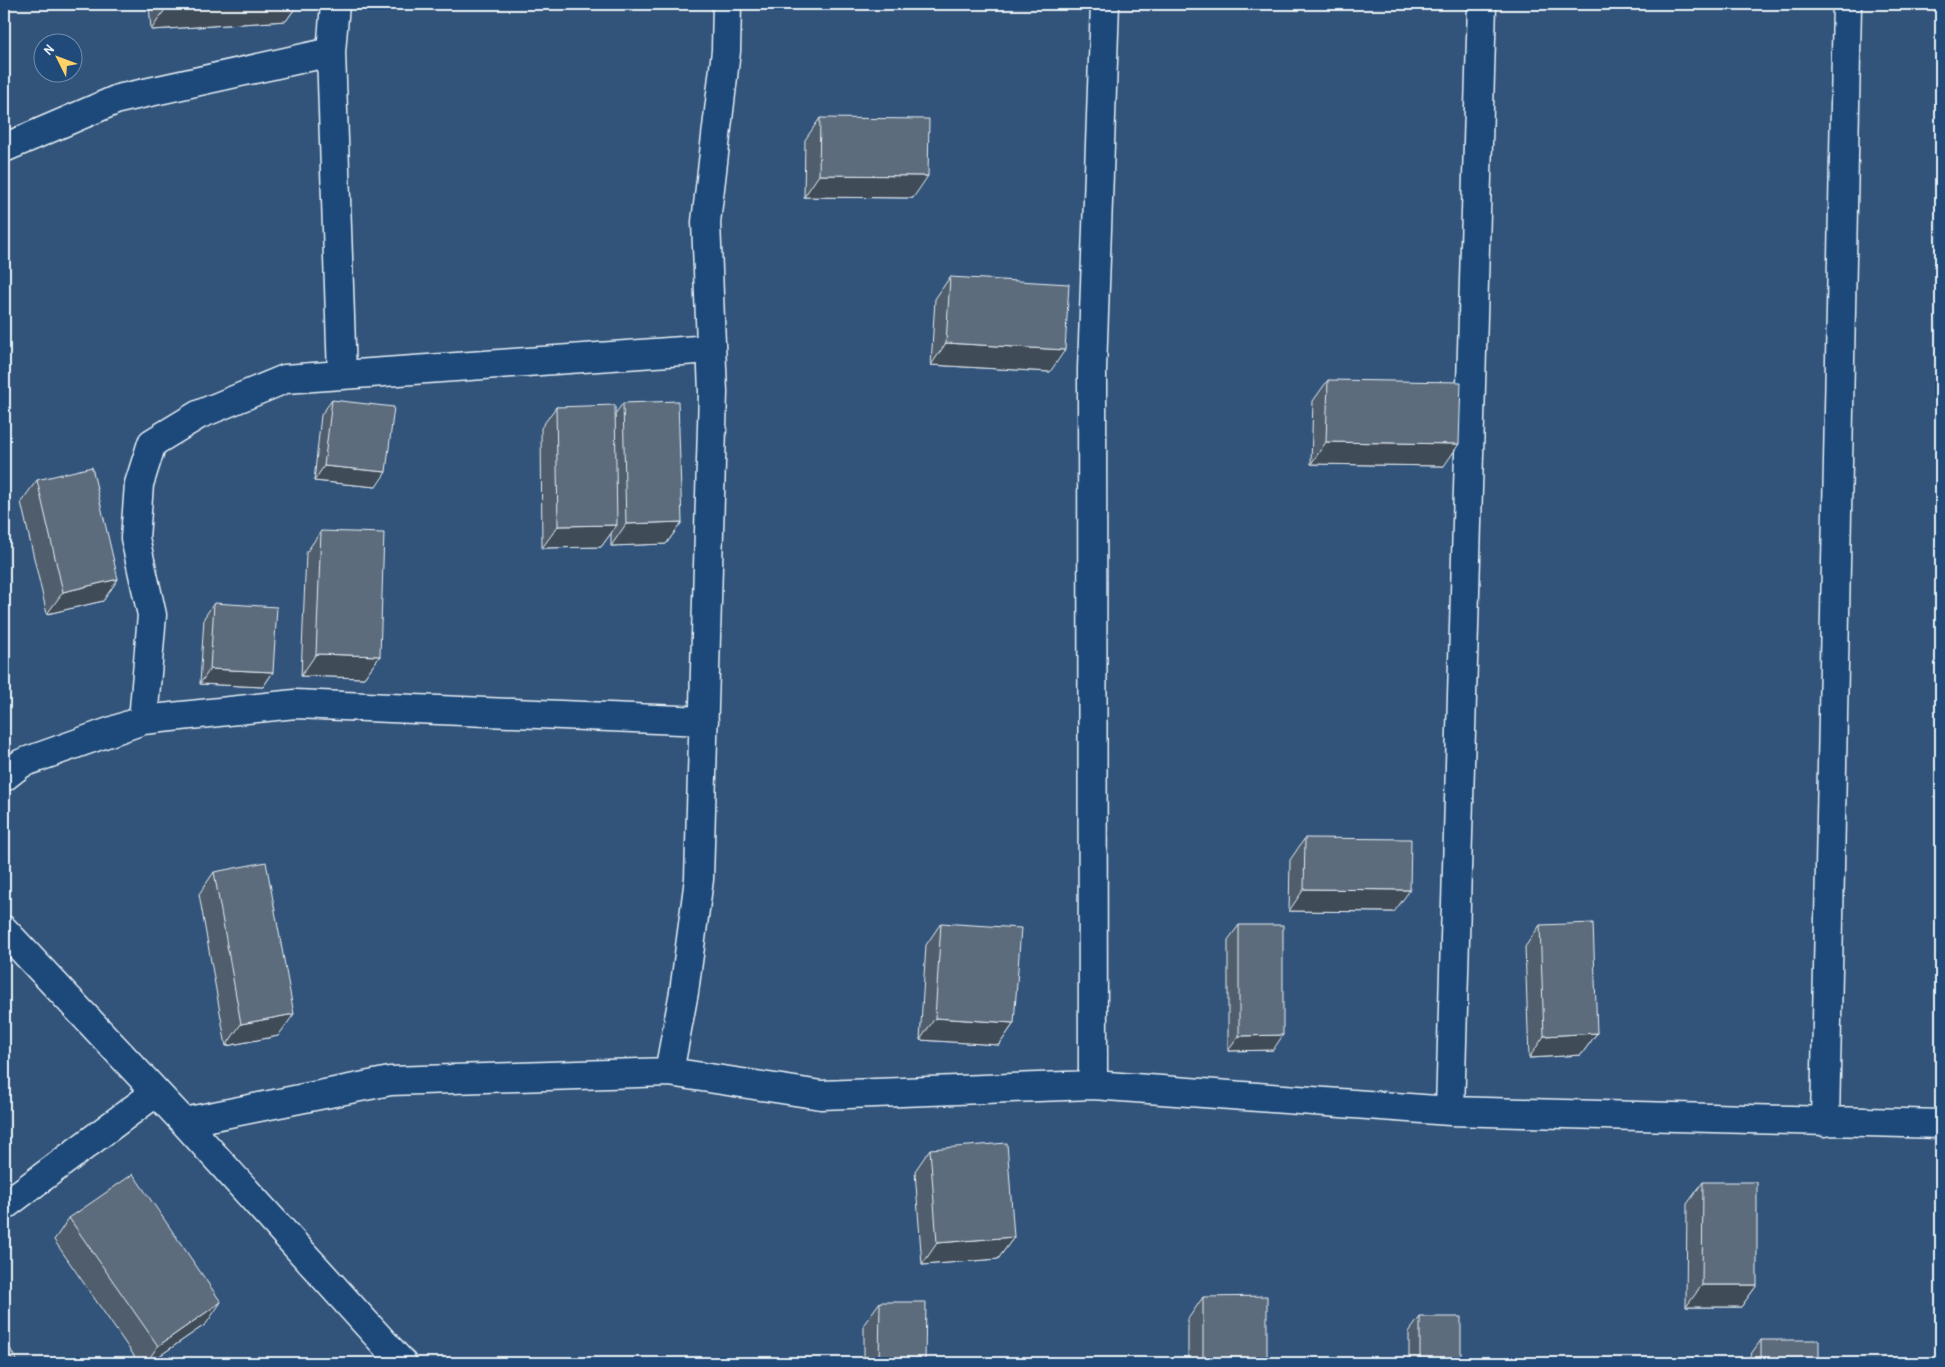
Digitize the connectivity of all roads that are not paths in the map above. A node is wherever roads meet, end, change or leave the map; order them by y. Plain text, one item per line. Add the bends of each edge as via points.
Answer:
1 (335, 4) edge
2 (727, 4) edge
3 (1105, 4) edge
4 (1482, 4) edge
5 (1847, 4) edge
6 (330, 52) junction
7 (4, 148) edge
8 (711, 349) junction
9 (342, 375) junction
10 (143, 720) junction
11 (704, 721) junction
12 (4, 777) edge
13 (4, 930) edge
14 (669, 1072) junction
15 (1093, 1085) junction
16 (155, 1093) junction
17 (1450, 1111) junction
18 (184, 1122) junction
19 (1825, 1122) junction
20 (1941, 1124) edge
21 (4, 1206) edge
22 (402, 1363) edge

1 - 6 street
2 - 8 street via 726,51 706,222
3 - 15 street via 1092,369
4 - 17 street
5 - 19 street
6 - 7 street via 118,99
6 - 9 street
8 - 9 street
8 - 11 street via 713,392
9 - 10 street via 285,379 198,415 152,443 139,484 135,538 152,616
10 - 11 street via 295,704
10 - 12 street via 22,763
11 - 14 street via 699,879 684,992
13 - 16 street
14 - 15 street via 821,1095
14 - 18 street via 390,1081
15 - 17 street
16 - 18 street
16 - 21 street
17 - 19 street
18 - 22 street
19 - 20 street

